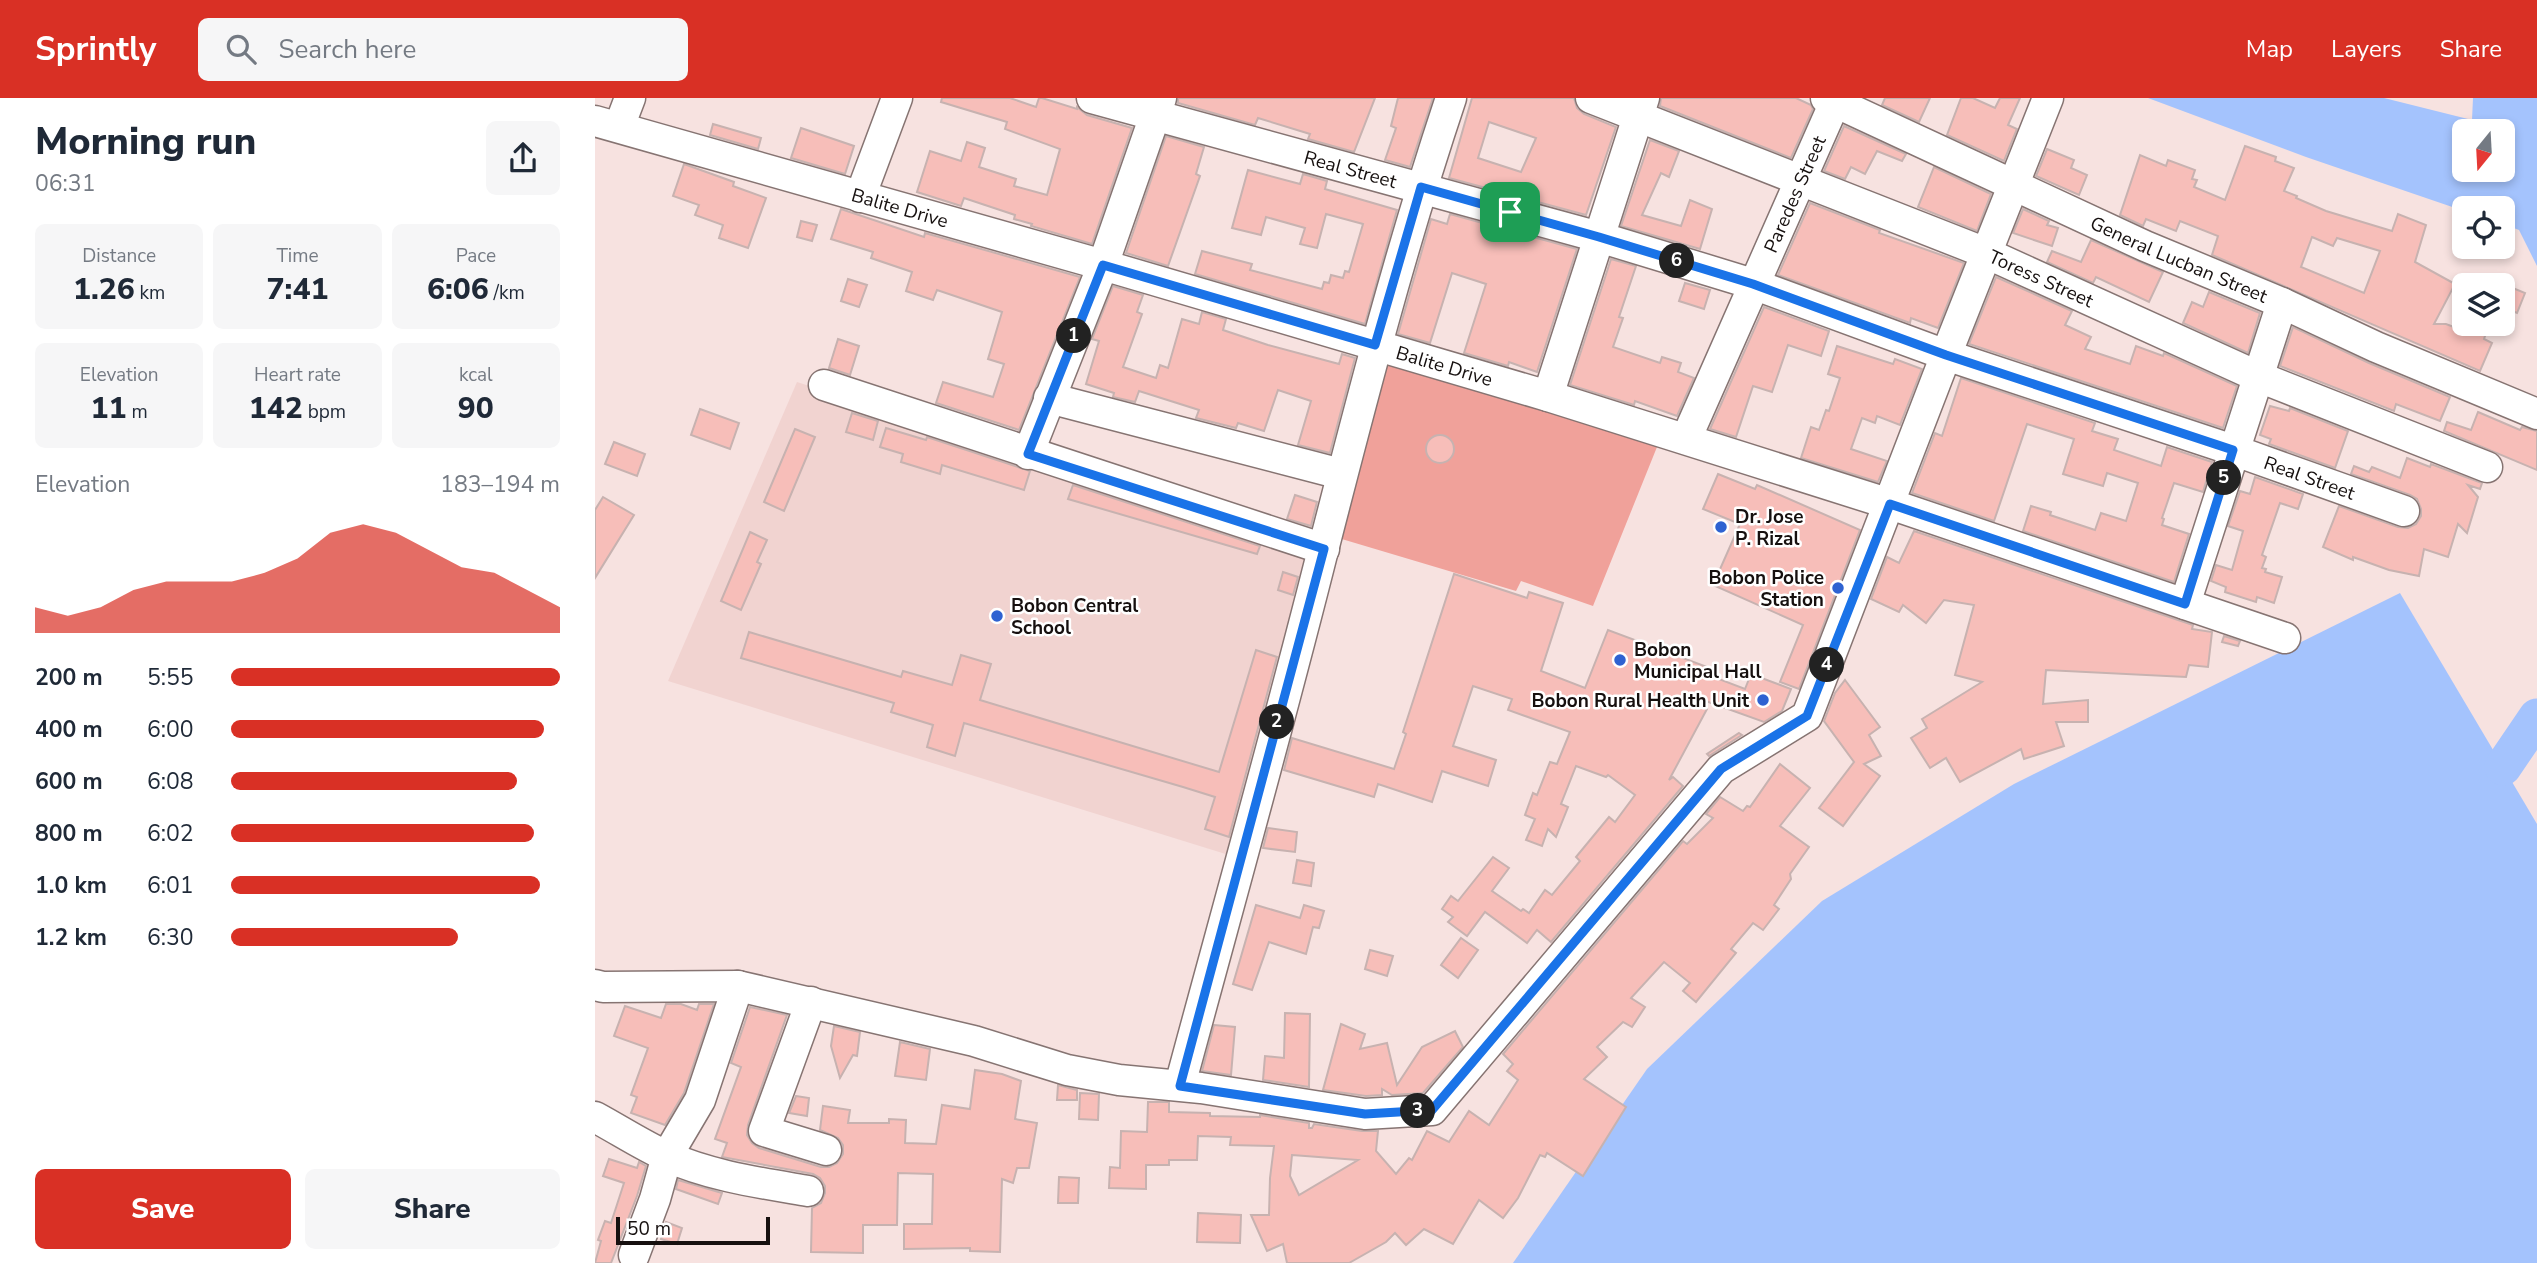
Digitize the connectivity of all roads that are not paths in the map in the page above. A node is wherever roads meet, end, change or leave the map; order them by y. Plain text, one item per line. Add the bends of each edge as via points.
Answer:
1 (631, 98) edge
2 (897, 98) edge
3 (1092, 98) edge
4 (1451, 98) edge
5 (1591, 98) edge
6 (2048, 98) edge
7 (1831, 100) edge
8 (1641, 106) edge
9 (1158, 107) edge
10 (607, 124) edge
11 (1799, 179) junction
12 (2013, 184) junction
13 (1421, 187) junction
14 (860, 197) junction
15 (1599, 237) junction
16 (1986, 253) junction
17 (1103, 265) junction
18 (1753, 284) junction
19 (2282, 303) junction
20 (1375, 345) junction
21 (1946, 355) junction
22 (2259, 377) junction
23 (824, 385) dead end
24 (1548, 396) junction
25 (1049, 398) junction
26 (2537, 414) edge
27 (1686, 439) junction
28 (2233, 450) junction
29 (1028, 454) junction
30 (2487, 467) dead end
31 (1341, 474) junction
32 (1890, 504) junction
33 (2404, 511) dead end
34 (1324, 549) junction
35 (2185, 604) junction
36 (2285, 638) dead end
37 (738, 986) junction
38 (598, 993) edge
39 (811, 1002) junction
40 (1180, 1086) junction
41 (595, 1117) edge
42 (826, 1150) dead end
43 (667, 1156) junction
44 (808, 1191) dead end
45 (634, 1255) dead end

1 - 10 street
2 - 14 street
3 - 9 street, Real Street
4 - 13 street
5 - 8 street, Toress Street
6 - 12 street
7 - 11 street, Paredes Street
7 - 12 street, General Lucban Street
8 - 11 street, Toress Street
8 - 15 street
9 - 13 street, Real Street
9 - 17 street
10 - 14 street, Balite Drive
11 - 16 street, Toress Street
11 - 18 street, Paredes Street
12 - 16 street
12 - 19 street, General Lucban Street
13 - 15 street, Real Street
13 - 20 street
14 - 17 street, Balite Drive
15 - 18 street, Real Street
15 - 24 street
16 - 21 street
16 - 22 street, Toress Street
17 - 20 street, Balite Drive
17 - 25 street
18 - 21 street, Real Street
18 - 27 street, Paredes Street
19 - 22 street
19 - 26 street, General Lucban Street
20 - 24 street, Balite Drive
20 - 31 street
21 - 28 street, Real Street
21 - 32 street
22 - 28 street
22 - 30 street, Toress Street
23 - 29 street
24 - 27 street, Balite Drive
25 - 29 street
25 - 31 street
27 - 32 street, Balite Drive
28 - 33 street, Real Street
28 - 35 street
29 - 34 street
31 - 34 street
32 - 35 street, Balite Drive
32 - 40 street via 1807,716 1721,769 1432,1110 1365,1114
34 - 40 street
35 - 36 street, Balite Drive
37 - 38 street
37 - 39 street
37 - 43 street via 701,1100
39 - 40 street via 974,1041 1066,1070
39 - 42 street via 764,1131
41 - 43 street
43 - 44 street via 754,1182
43 - 45 street

